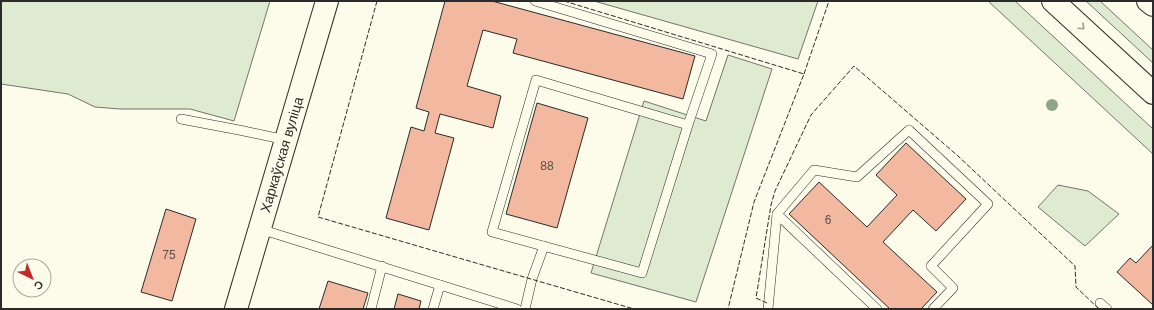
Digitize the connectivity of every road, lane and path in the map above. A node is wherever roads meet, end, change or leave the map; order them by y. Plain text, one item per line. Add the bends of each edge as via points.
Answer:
1 (327, 1) edge
2 (535, 1) edge
3 (1053, 1) edge
4 (1148, 1) edge
5 (1153, 5) edge
6 (1153, 93) edge
7 (181, 119) dead end
8 (688, 126) junction
9 (286, 140) junction
10 (777, 214) junction
11 (260, 229) junction
12 (544, 246) junction
13 (382, 266) junction
14 (440, 285) junction
15 (236, 309) edge
16 (370, 309) edge
17 (434, 309) edge
18 (518, 309) edge
19 (525, 309) edge
20 (768, 309) edge
21 (877, 309) edge
22 (933, 309) edge

1 - 9 main road, Харкаўская вуліца
2 - 8 lane via 712,54
3 -> 6 main road
4 - 5 main road
7 - 9 lane
8 - 12 lane via 642,273
8 - 12 lane via 536,80 492,232
9 - 11 main road, Харкаўская вуліца
10 - 20 lane
10 - 21 lane
10 - 22 lane via 814,170 857,177 909,130 988,204 931,266 953,288
11 - 13 lane
11 - 15 main road, Харкаўская вуліца
12 - 19 lane
13 - 14 lane
13 - 16 lane
14 - 17 lane
14 - 18 lane

